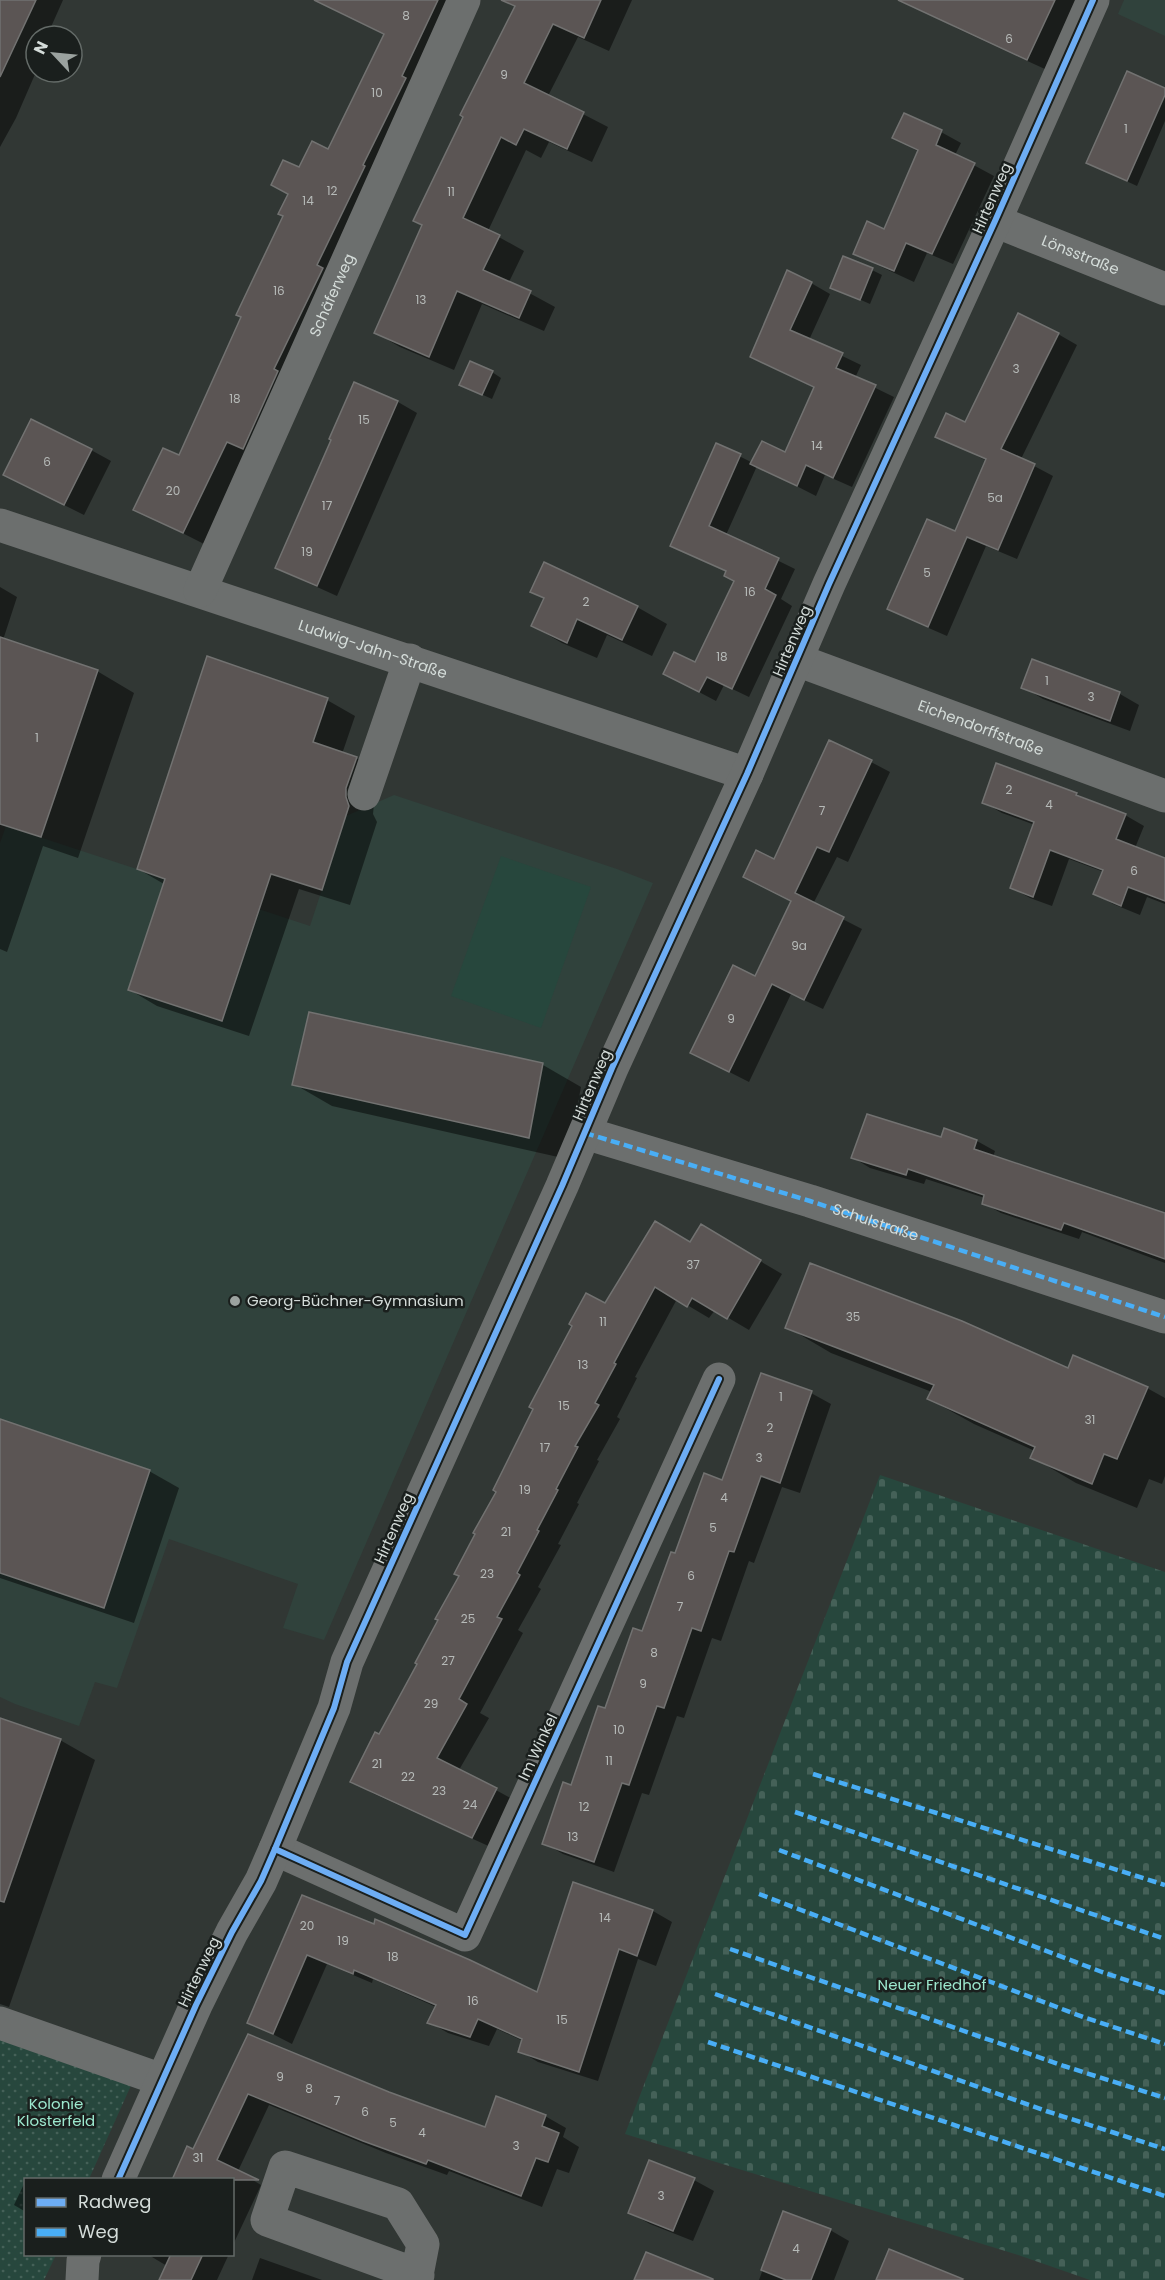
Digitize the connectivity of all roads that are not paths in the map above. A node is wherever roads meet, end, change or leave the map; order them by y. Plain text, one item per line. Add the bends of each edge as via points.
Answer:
1 (464, 0) edge
2 (1093, 0) edge
3 (995, 221) junction
4 (1165, 289) edge
5 (0, 525) edge
6 (200, 591) junction
7 (410, 660) junction
8 (797, 660) junction
9 (747, 774) junction
10 (364, 794) dead end
11 (1165, 796) edge
12 (585, 1133) junction
13 (1165, 1317) edge
14 (719, 1379) dead end
15 (275, 1849) junction
16 (0, 2023) edge
17 (162, 2080) junction
18 (119, 2178) edge

1 - 6 street, Schäferweg
2 - 3 street, Hirtenweg
3 - 4 street, Lönsstraße
3 - 8 street, Hirtenweg
5 - 6 street, Ludwig-Jahn-Straße
6 - 7 street, Ludwig-Jahn-Straße
7 - 9 street, Ludwig-Jahn-Straße
7 - 10 street
8 - 9 street, Hirtenweg
8 - 11 street, Eichendorffstraße
9 - 12 street, Hirtenweg
12 - 13 street, Schulstraße via 810,1201
12 - 15 street, Hirtenweg via 347,1662 334,1708
14 - 15 street, Im Winkel via 465,1935
15 - 17 street, Hirtenweg
16 - 17 street
17 - 18 street, Hirtenweg

